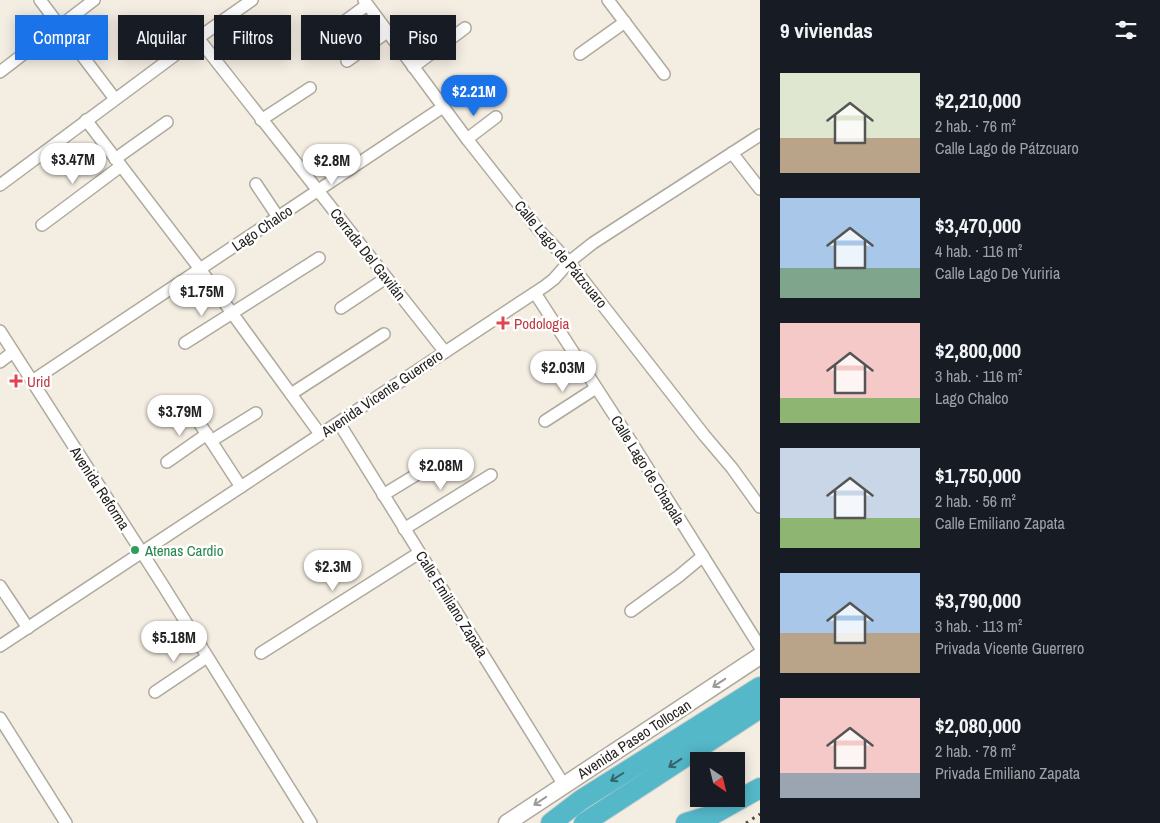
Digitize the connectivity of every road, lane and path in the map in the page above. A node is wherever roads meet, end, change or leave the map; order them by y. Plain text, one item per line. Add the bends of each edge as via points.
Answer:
1 (40, 0) edge
2 (94, 0) edge
3 (252, 0) edge
4 (608, 0) edge
5 (366, 2) edge
6 (51, 15) edge
7 (74, 15) edge
8 (350, 15) edge
9 (625, 22) junction
10 (465, 28) dead end
11 (387, 32) junction
12 (204, 34) edge
13 (204, 46) edge
14 (580, 54) dead end
15 (15, 60) edge
16 (85, 60) edge
17 (169, 60) edge
18 (347, 61) dead end
19 (413, 68) junction
20 (0, 72) edge
21 (664, 74) dead end
22 (310, 88) dead end
23 (115, 100) junction
24 (443, 107) junction
25 (496, 117) dead end
26 (86, 120) junction
27 (261, 120) junction
28 (167, 122) dead end
29 (760, 135) edge
30 (467, 138) junction
31 (732, 153) junction
32 (118, 162) junction
33 (256, 184) dead end
34 (0, 185) edge
35 (760, 189) edge
36 (319, 190) junction
37 (278, 217) junction
38 (42, 225) dead end
39 (319, 258) dead end
40 (569, 262) junction
41 (200, 269) junction
42 (386, 278) junction
43 (535, 293) junction
44 (341, 308) dead end
45 (232, 314) junction
46 (1, 333) edge
47 (384, 334) dead end
48 (185, 343) dead end
49 (13, 352) junction
50 (445, 352) junction
51 (0, 362) edge
52 (32, 381) junction
53 (596, 388) junction
54 (291, 394) junction
55 (256, 413) dead end
56 (545, 421) dead end
57 (339, 423) junction
58 (200, 424) dead end
59 (320, 434) junction
60 (209, 438) junction
61 (442, 459) dead end
62 (167, 462) dead end
63 (491, 475) dead end
64 (241, 487) junction
65 (383, 495) junction
66 (760, 507) edge
67 (404, 530) junction
68 (141, 553) junction
69 (420, 553) junction
70 (703, 556) junction
71 (0, 586) edge
72 (632, 611) dead end
73 (28, 628) junction
74 (0, 646) edge
75 (760, 648) edge
76 (261, 654) dead end
77 (760, 656) edge
78 (207, 657) junction
79 (155, 692) dead end
80 (756, 697) edge
81 (0, 718) edge
82 (760, 774) edge
83 (745, 784) edge
84 (564, 785) junction
85 (760, 788) edge
86 (581, 800) junction
87 (709, 808) edge
88 (66, 823) edge
89 (311, 823) edge
90 (507, 823) edge
91 (540, 823) edge
92 (551, 823) edge
93 (584, 823) edge
94 (686, 823) edge

1 - 6 street
2 - 7 street
3 - 12 street
4 - 9 street
5 - 8 street
5 - 11 street, Calle Lago de Pátzcuaro
9 - 14 street
9 - 21 street
10 - 19 street
11 - 18 street
11 - 19 street, Calle Lago de Pátzcuaro
13 - 27 street, Cerrada Del Gavilán
15 - 20 street
16 - 23 street
17 - 23 street
19 - 24 street, Calle Lago de Pátzcuaro
22 - 27 street
23 - 26 street
24 - 30 street, Calle Lago de Pátzcuaro
24 - 36 street, Lago Chalco
25 - 30 street
26 - 32 street
26 - 34 street
27 - 36 street, Cerrada Del Gavilán
28 - 32 street
29 - 31 street, Avenida Vicente Guerrero
30 - 40 street, Calle Lago de Pátzcuaro via 538,229
31 - 35 street
31 - 40 street, Avenida Vicente Guerrero
32 - 38 street
32 - 41 street
33 - 37 street
36 - 37 street, Lago Chalco
36 - 42 street, Cerrada Del Gavilán
37 - 41 street, Lago Chalco
39 - 45 street
40 - 43 street, Avenida Vicente Guerrero
40 - 66 street, Calle Lago de Pátzcuaro
41 - 45 street
41 - 52 street, Lago Chalco
42 - 44 street
42 - 50 street, Cerrada Del Gavilán
43 - 50 street, Avenida Vicente Guerrero
43 - 53 street, Calle Lago de Chapala
45 - 48 street
45 - 54 street
46 - 49 street, Avenida Reforma
47 - 54 street
49 - 51 street
49 - 52 street, Avenida Reforma
50 - 57 street, Avenida Vicente Guerrero
52 - 68 street, Avenida Reforma
53 - 56 street
53 - 70 street, Calle Lago de Chapala
54 - 59 street
55 - 60 street
57 - 59 street, Avenida Vicente Guerrero
57 - 65 street, Calle Emiliano Zapata
58 - 60 street
59 - 64 street, Avenida Vicente Guerrero
60 - 62 street
60 - 64 street
61 - 65 street
63 - 67 street
64 - 68 street, Avenida Vicente Guerrero
65 - 67 street, Calle Emiliano Zapata
67 - 69 street, Calle Emiliano Zapata
68 - 73 street, Avenida Vicente Guerrero
68 - 78 street, Avenida Reforma
69 - 76 street
69 - 84 street, Calle Emiliano Zapata
70 - 72 street
70 - 75 street, Calle Lago de Chapala
71 - 73 street
73 - 74 street, Avenida Vicente Guerrero
77 -> 84 main road, Avenida Paseo Tollocan
78 - 79 street
78 - 89 street, Avenida Reforma
80 -> 86 highway
80 -> 93 highway
81 - 88 street
82 - 83 highway
84 -> 90 main road, Avenida Paseo Tollocan
85 - 94 highway via 712,816
86 - 91 main road
86 - 92 highway
87 - 94 highway

